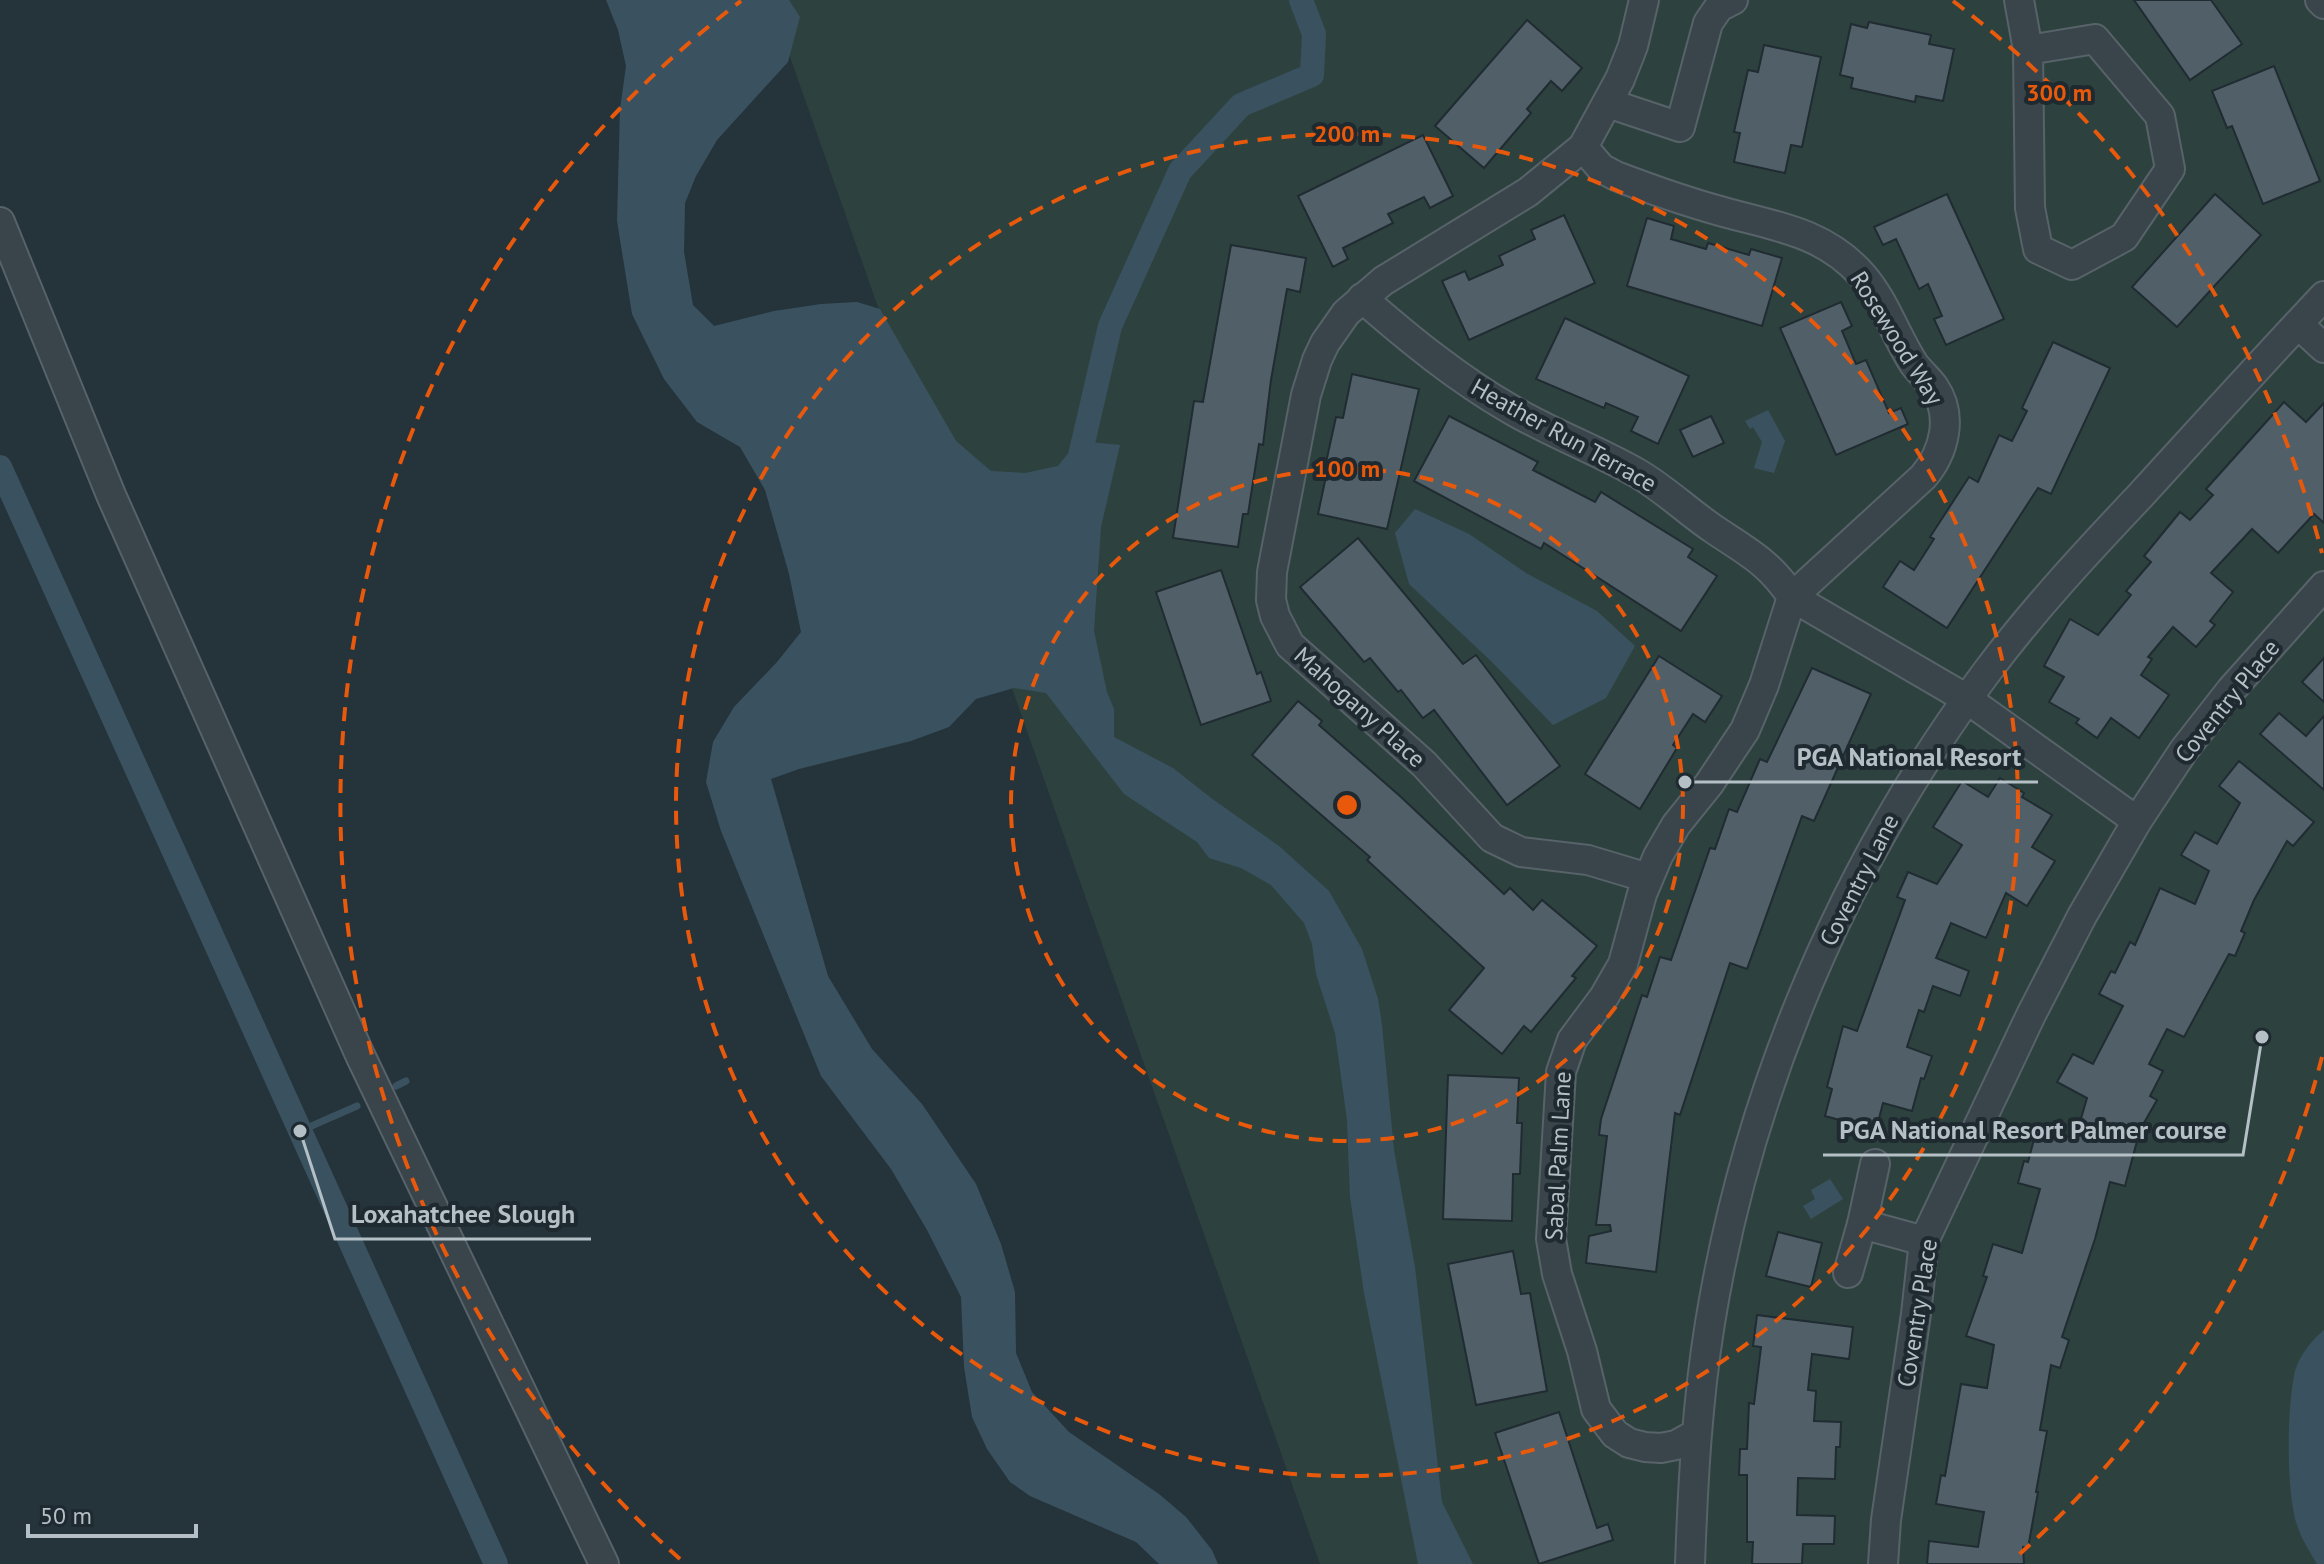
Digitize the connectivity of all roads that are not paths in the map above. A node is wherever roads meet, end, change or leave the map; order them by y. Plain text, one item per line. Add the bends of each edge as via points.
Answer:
1 (1644, 0) edge
2 (1733, 0) edge
3 (2019, 0) edge
4 (2028, 50) junction
5 (1608, 103) junction
6 (1583, 147) junction
7 (0, 222) edge
8 (2324, 296) edge
9 (1362, 298) junction
10 (2298, 324) junction
11 (2324, 348) edge
12 (2324, 586) edge
13 (1792, 597) junction
14 (1967, 699) junction
15 (2137, 821) junction
16 (1648, 878) junction
17 (1875, 1164) dead end
18 (1862, 1224) junction
19 (1924, 1241) junction
20 (1848, 1273) dead end
21 (1696, 1434) junction
22 (604, 1564) edge
23 (1690, 1564) edge
24 (1883, 1564) edge

1 - 5 street via 1633,46
2 - 5 street via 1719,7 1708,23 1680,127
3 - 4 street
4 - 4 street via 2030,208 2038,249 2072,265 2124,237 2170,169 2160,116 2095,39
5 - 6 street
6 - 9 street, Mahogany Place via 1528,192
6 - 13 street, Rosewood Way via 1616,176 1805,233 1836,251 1873,290 1936,390 1945,421 1934,464
7 - 22 street via 111,495 360,1055
8 - 10 street, Coventry Lane
9 - 13 street, Heather Run Terrace via 1454,373 1511,409 1661,487 1756,556
9 - 16 street, Mahogany Place via 1325,343 1306,395 1272,572 1271,600 1281,631 1301,658 1424,764 1492,838 1521,852 1588,860
10 - 11 street
10 - 14 street, Coventry Lane via 2057,585
12 - 15 street, Coventry Place via 2231,690
13 - 14 street, Heather Run Terrace
13 - 16 street, Sabal Palm Lane via 1745,730 1676,825
14 - 15 street
14 - 21 street, Coventry Lane via 1884,827 1843,905 1775,1068 1726,1237
15 - 19 street, Coventry Place via 2031,1015
16 - 21 street, Sabal Palm Lane via 1623,964 1572,1040 1561,1072 1551,1239 1604,1423 1629,1443 1645,1447 1676,1445
17 - 18 street
18 - 19 street
18 - 20 street
19 - 24 street, Coventry Place
21 - 23 street, Coventry Lane

